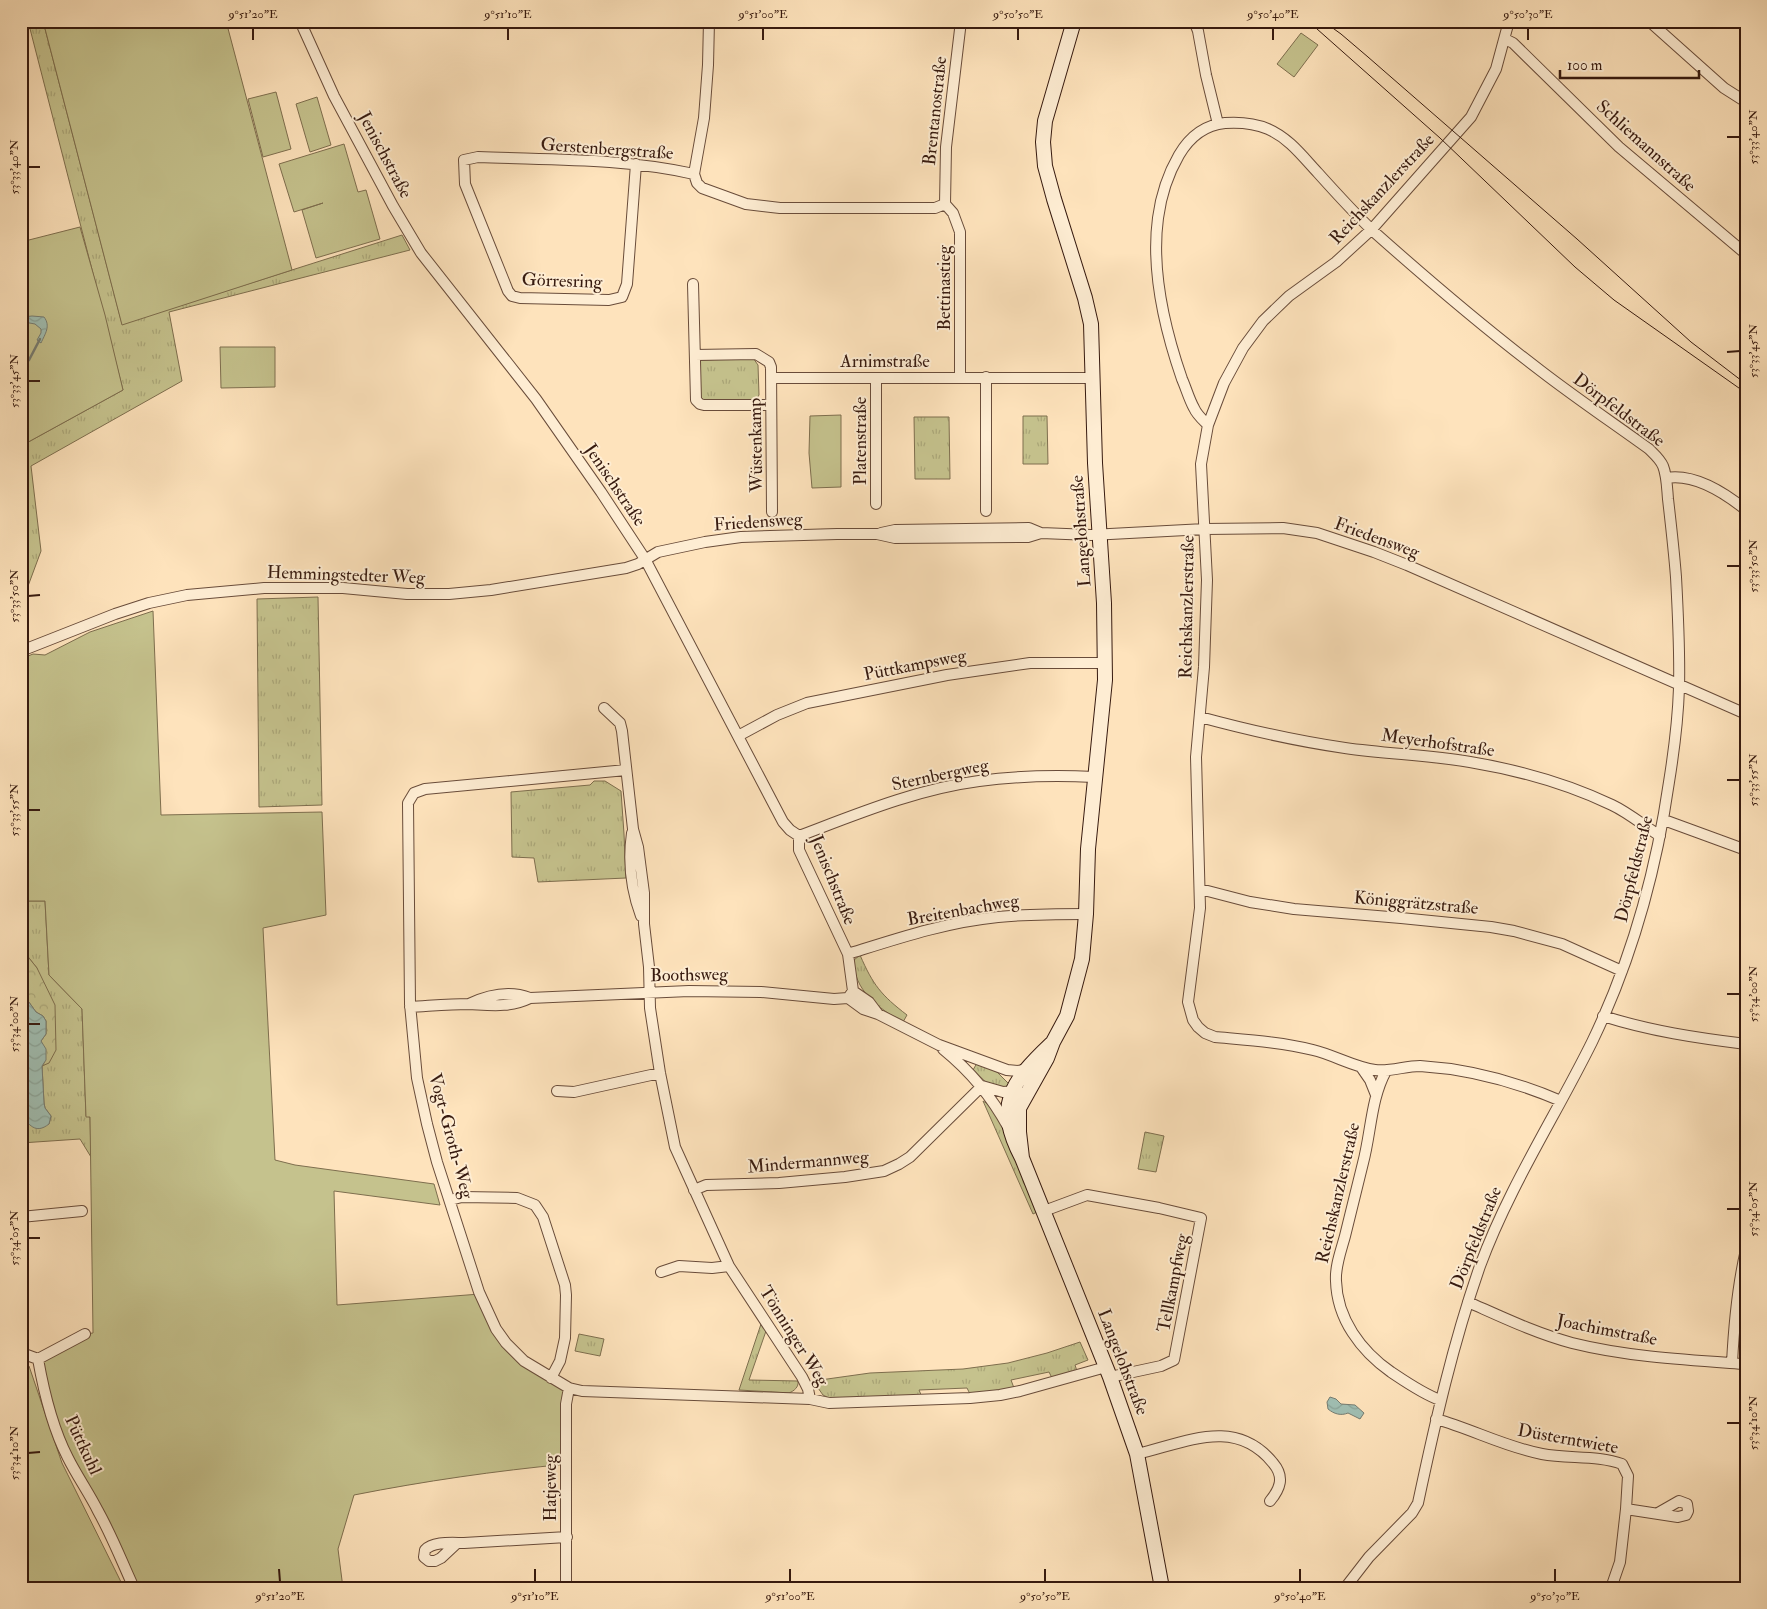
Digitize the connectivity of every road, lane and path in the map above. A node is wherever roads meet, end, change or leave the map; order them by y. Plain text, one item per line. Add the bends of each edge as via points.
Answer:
1 (300, 21) edge
2 (709, 21) edge
3 (961, 21) edge
4 (1074, 21) edge
5 (1194, 21) edge
6 (1510, 21) edge
7 (1649, 21) edge
8 (1505, 39) junction
9 (1746, 102) edge
10 (1218, 124) junction
11 (464, 160) joint
12 (636, 164) junction
13 (694, 174) junction
14 (945, 204) junction
15 (1372, 229) junction
16 (1746, 254) edge
17 (693, 284) dead end
18 (694, 355) junction
19 (960, 377) junction
20 (771, 378) junction
21 (876, 378) junction
22 (986, 378) junction
23 (1093, 378) junction
24 (772, 405) junction
25 (1208, 425) junction
26 (1666, 478) junction
27 (876, 504) dead end
28 (1746, 510) edge
29 (986, 511) dead end
30 (772, 512) dead end
31 (1205, 529) junction
32 (1100, 534) junction
33 (645, 559) junction
34 (21, 651) edge
35 (1106, 663) junction
36 (1679, 684) junction
37 (604, 708) dead end
38 (1746, 714) edge
39 (1200, 717) junction
40 (738, 736) junction
41 (626, 770) junction
42 (1094, 777) junction
43 (1664, 820) junction
44 (799, 836) junction
45 (1660, 836) junction
46 (1746, 850) edge
47 (1200, 889) junction
48 (1086, 914) junction
49 (848, 954) junction
50 (1622, 972) junction
51 (649, 992) junction
52 (850, 994) junction
53 (410, 1007) junction
54 (1603, 1016) junction
55 (1053, 1042) junction
56 (1746, 1044) edge
57 (939, 1045) junction
58 (1361, 1067) junction
59 (1002, 1069) junction
60 (1026, 1069) junction
61 (1386, 1071) junction
62 (660, 1072) junction
63 (982, 1086) junction
64 (1030, 1087) junction
65 (557, 1090) dead end
66 (1013, 1090) junction
67 (1376, 1095) junction
68 (1561, 1101) junction
69 (1019, 1108) junction
70 (1011, 1132) junction
71 (1022, 1158) junction
72 (694, 1190) junction
73 (450, 1200) junction
74 (82, 1211) dead end
75 (1044, 1211) junction
76 (21, 1217) edge
77 (1746, 1250) edge
78 (729, 1266) junction
79 (661, 1272) dead end
80 (1468, 1302) junction
81 (85, 1334) dead end
82 (21, 1356) edge
83 (38, 1359) junction
84 (1732, 1363) junction
85 (1746, 1364) edge
86 (1108, 1372) junction
87 (552, 1378) junction
88 (570, 1388) junction
89 (810, 1399) junction
90 (1440, 1400) junction
91 (1436, 1419) junction
92 (1137, 1454) junction
93 (1270, 1501) dead end
94 (1626, 1509) junction
95 (1658, 1513) dead end
96 (567, 1537) junction
97 (457, 1543) dead end
98 (134, 1588) edge
99 (566, 1588) edge
100 (1162, 1588) edge
101 (1345, 1588) edge
102 (1611, 1588) edge

1 - 33 street, Jenischstraße via 334,96 421,253 536,399
2 - 13 street via 704,118
3 - 14 street, Brentanostraße via 946,147
4 - 23 street, Langelohstraße via 1045,121 1043,148 1054,199 1089,310
5 - 10 street
6 - 8 street, Reichskanzlerstraße
7 - 9 street via 1724,88
8 - 15 street, Reichskanzlerstraße via 1496,69 1471,117
8 - 16 street, Schliemannstraße via 1513,43 1619,147
10 - 15 street, Dörpfeldstraße via 1253,124 1281,136
10 - 25 street via 1191,139 1176,160 1163,190 1156,240 1161,297 1171,346 1194,408
11 - 12 street, Gerstenbergstraße via 478,157
11 - 12 street, Görresring via 465,184 482,231 508,291 520,298 609,300 622,297 627,284
12 - 13 street, Gerstenbergstraße
13 - 14 street, Gerstenbergstraße via 697,183 709,192 751,205 780,208 935,208
14 - 19 street, Bettinastieg via 958,222 961,238
15 - 25 street, Reichskanzlerstraße via 1263,321 1243,348 1224,383
15 - 26 street, Dörpfeldstraße via 1538,369 1649,449 1658,457
17 - 18 street
18 - 20 street via 756,354 769,362
18 - 24 street via 695,396 700,404
19 - 21 street, Arnimstraße
19 - 22 street, Arnimstraße
20 - 21 street, Arnimstraße
20 - 24 street, Wüstenkamp
21 - 27 street, Platenstraße
22 - 23 street, Arnimstraße
22 - 29 street
23 - 32 street, Langelohstraße
24 - 30 street, Wüstenkamp
25 - 31 street, Reichskanzlerstraße via 1201,464
26 - 28 street via 1678,476 1702,483
26 - 36 street, Dörpfeldstraße via 1678,615
31 - 32 street, Friedensweg
31 - 36 street, Friedensweg via 1282,528 1354,545
31 - 39 street, Reichskanzlerstraße via 1206,632
32 - 33 street, Friedensweg via 1041,533 1020,528 741,537 672,548
32 - 35 street, Langelohstraße
33 - 34 street, Hemmingstedter Weg via 626,568 449,594 343,588 264,588 187,595 124,611
33 - 40 street, Jenischstraße
35 - 40 street, Püttkampsweg via 1030,663 947,674 807,703
35 - 42 street, Langelohstraße
36 - 38 street, Friedensweg
36 - 43 street, Dörpfeldstraße
37 - 41 street, Tönninger Weg via 620,723
39 - 45 street, Meyerhofstraße via 1282,737 1510,770 1605,802
39 - 47 street, Reichskanzlerstraße via 1196,771
40 - 44 street, Jenischstraße via 783,822
41 - 51 street, Tönninger Weg via 644,893
41 - 53 street, Vogt-Groth-Weg via 425,790 410,797
42 - 44 street, Sternbergweg via 1019,776 977,781 890,802
42 - 48 street, Langelohstraße
43 - 45 street, Dörpfeldstraße
43 - 46 street
44 - 49 street, Jenischstraße via 799,850
45 - 50 street, Dörpfeldstraße via 1651,880
47 - 50 street, Königgrätzstraße via 1294,909 1514,931 1562,944
47 - 58 street, Reichskanzlerstraße via 1197,942 1188,1002 1198,1027 1215,1037 1285,1044
48 - 49 street, Breitenbachweg via 980,920 895,938
48 - 55 street, Langelohstraße via 1084,946 1075,990 1067,1016
49 - 52 street, Jenischstraße
50 - 54 street, Dörpfeldstraße
51 - 52 street, Boothsweg via 741,991 834,998
51 - 53 street, Boothsweg via 530,998 499,994 469,1004
51 - 62 street, Tönninger Weg
52 - 57 street via 863,1009
53 - 73 street, Vogt-Groth-Weg via 421,1098
54 - 56 street via 1687,1036
54 - 68 street, Dörpfeldstraße
55 - 60 street, Langelohstraße
55 - 64 street, Langelohstraße
57 - 59 street
57 - 63 street
58 - 61 street, Reichskanzlerstraße
58 - 67 street
59 - 60 street
59 - 66 street
60 - 66 street, Langelohstraße
61 - 67 street, Reichskanzlerstraße
61 - 68 street via 1420,1066 1470,1073 1503,1080
62 - 65 street via 574,1092
62 - 72 street, Tönninger Weg via 675,1147
63 - 66 street via 999,1092
63 - 70 street
63 - 72 street, Mindermannweg via 910,1157 884,1171 800,1182 706,1185
64 - 66 street
64 - 69 street, Langelohstraße
66 - 69 street
66 - 70 street, Langelohstraße via 1009,1113
67 - 90 street, Reichskanzlerstraße via 1368,1142 1337,1266 1339,1302 1355,1338 1375,1360 1412,1386
68 - 80 street, Dörpfeldstraße via 1502,1211
69 - 71 street, Langelohstraße
70 - 71 street, Langelohstraße
71 - 75 street, Langelohstraße
72 - 78 street, Tönninger Weg
73 - 87 street, Vogt-Groth-Weg via 479,1292 496,1329 524,1361
73 - 87 street via 462,1197 517,1198 530,1202 540,1211 566,1295 563,1349
74 - 76 street
75 - 86 street, Langelohstraße
75 - 86 street, Tellkampfweg via 1087,1195 1201,1218 1174,1360 1160,1366
77 - 84 street via 1734,1312
78 - 79 street via 679,1266
78 - 89 street, Tönninger Weg via 802,1377
80 - 84 street, Joachimstraße via 1502,1318 1571,1342 1648,1356
80 - 90 street, Dörpfeldstraße
81 - 83 street
82 - 83 street
83 - 98 street, Püttkuhl via 43,1390 62,1445 100,1513
84 - 85 street, Joachimstraße
86 - 89 street, Tönninger Weg via 980,1397 847,1403
86 - 92 street, Langelohstraße
87 - 88 street, Vogt-Groth-Weg
88 - 89 street, Vogt-Groth-Weg
88 - 96 street, Hatjeweg via 566,1404
90 - 91 street, Dörpfeldstraße
91 - 94 street, Düsterntwiete via 1540,1454 1612,1460 1622,1464 1628,1476
91 - 101 street, Dörpfeldstraße via 1416,1508 1369,1557
92 - 93 street via 1214,1435 1243,1441 1275,1465 1281,1484
92 - 100 street, Langelohstraße
94 - 95 street
94 - 102 street, Düsterntwiete via 1620,1562
96 - 97 street
96 - 99 street, Hatjeweg

